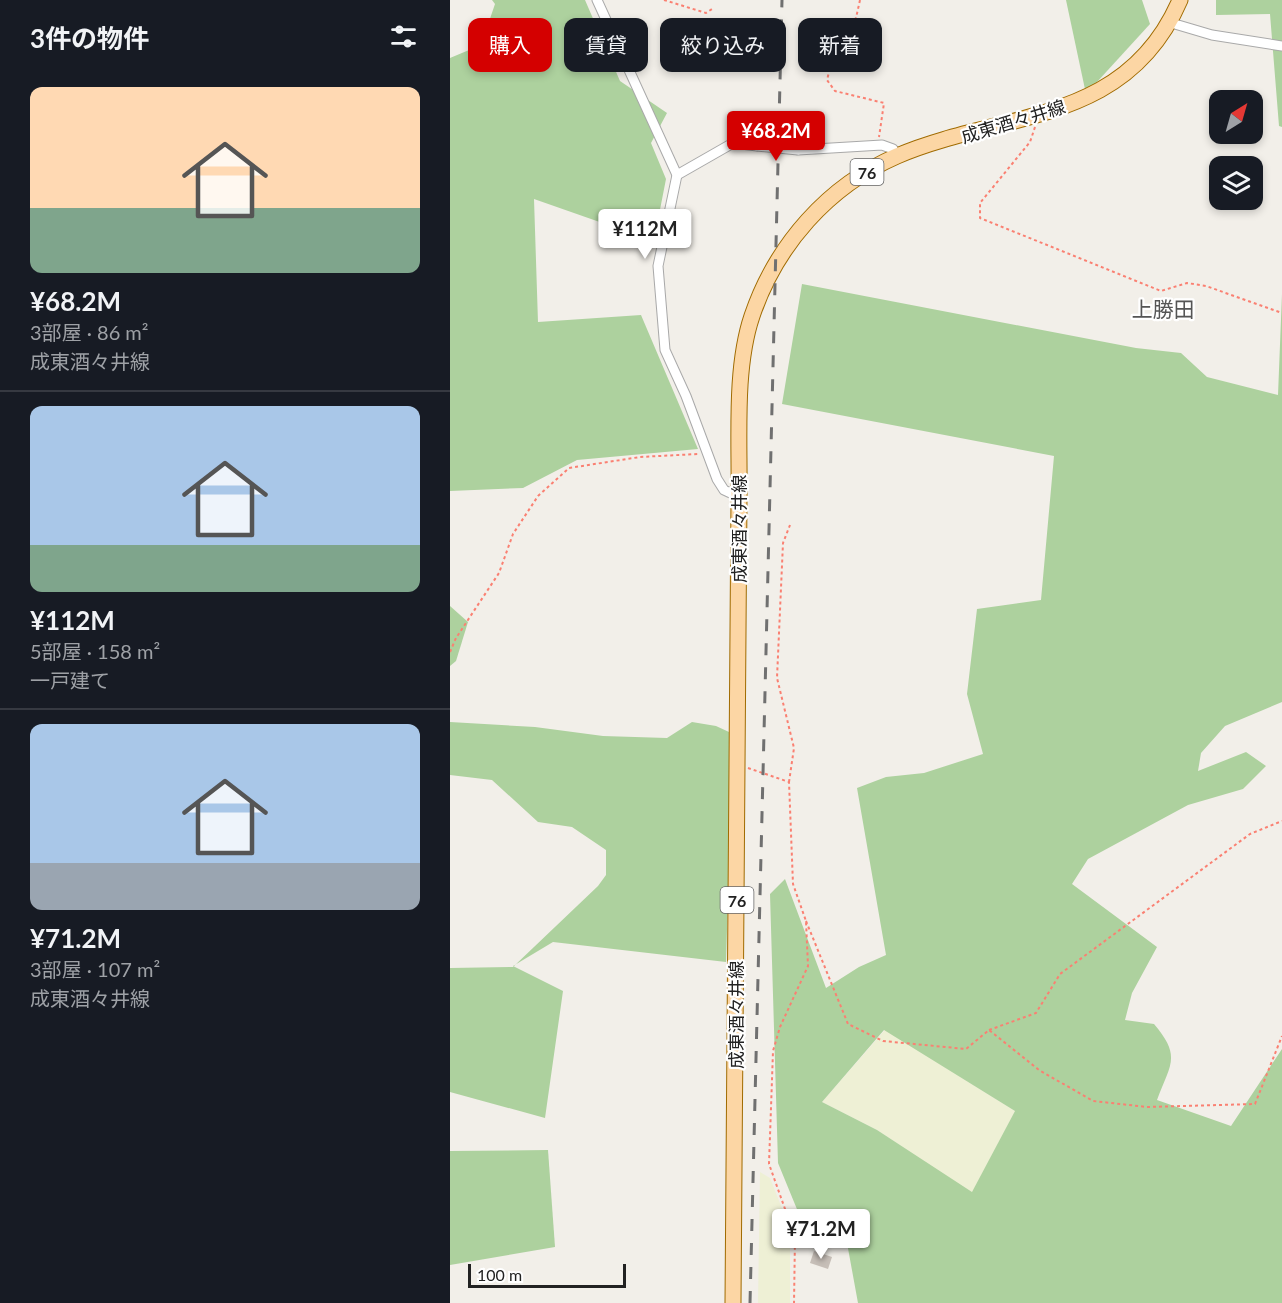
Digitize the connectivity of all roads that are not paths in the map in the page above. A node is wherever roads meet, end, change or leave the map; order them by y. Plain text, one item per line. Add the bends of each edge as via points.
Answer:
1 (597, 0) edge
2 (1180, 0) edge
3 (1168, 22) junction
4 (1282, 46) edge
5 (897, 156) junction
6 (677, 175) junction
7 (739, 497) junction
8 (733, 1303) edge

1 - 6 street
2 - 3 main road, 成東酒々井線 / 76
3 - 4 street via 1212,35
3 - 5 main road, 成東酒々井線 / 76 via 1137,62 1098,93 1038,116
5 - 6 street, bridge via 893,149 878,146 798,150 733,143
5 - 7 main road, 成東酒々井線 / 76 via 827,199 798,229 761,294 745,346
6 - 7 street via 658,266 665,350 724,490
7 - 8 main road, 成東酒々井線 / 76

